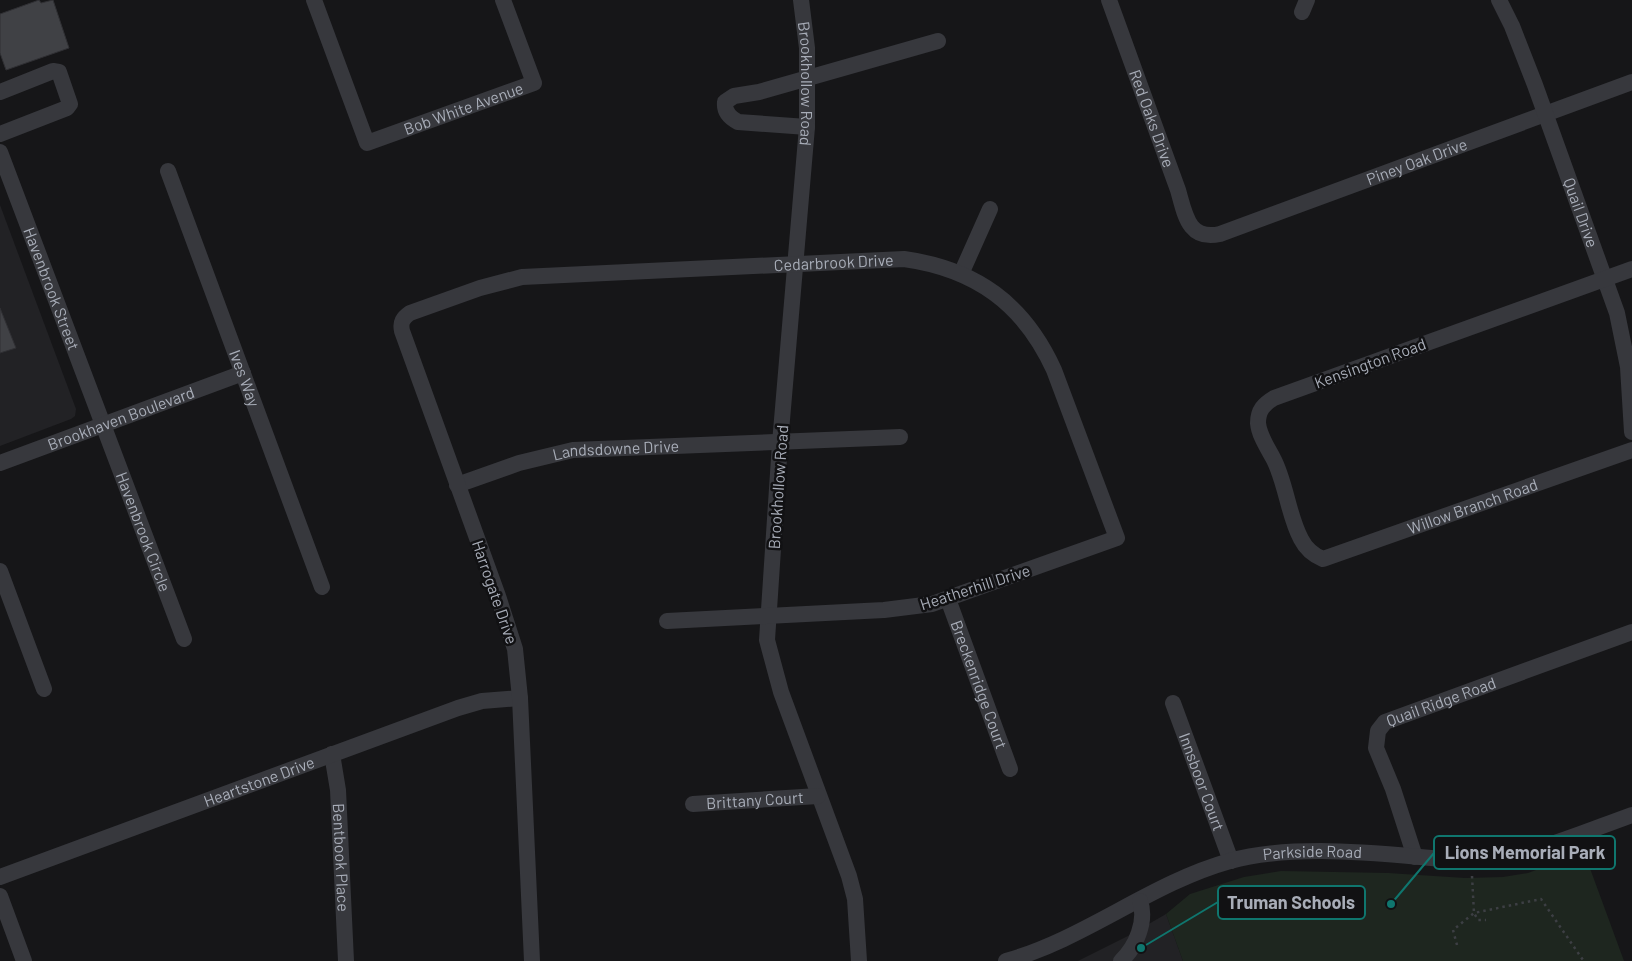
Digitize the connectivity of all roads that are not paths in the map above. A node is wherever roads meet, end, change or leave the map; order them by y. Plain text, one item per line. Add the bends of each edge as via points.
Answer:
1 (314, 0) edge
2 (503, 0) edge
3 (801, 0) edge
4 (1109, 0) edge
5 (1498, 0) edge
6 (938, 41) dead end
7 (808, 79) junction
8 (1632, 82) edge
9 (0, 92) edge
10 (1546, 114) junction
11 (807, 127) junction
12 (0, 134) edge
13 (0, 152) edge
14 (168, 171) dead end
15 (990, 209) dead end
16 (1201, 233) joint
17 (795, 265) junction
18 (1632, 269) edge
19 (961, 274) junction
20 (1606, 278) junction
21 (401, 325) joint
22 (243, 373) junction
23 (103, 425) junction
24 (1632, 432) edge
25 (900, 436) dead end
26 (780, 442) junction
27 (1632, 450) edge
28 (0, 464) edge
29 (457, 485) junction
30 (1116, 538) joint
31 (1313, 554) joint
32 (0, 571) edge
33 (322, 587) dead end
34 (948, 599) junction
35 (769, 616) junction
36 (667, 621) dead end
37 (1632, 632) edge
38 (184, 639) dead end
39 (44, 689) dead end
40 (520, 698) junction
41 (1173, 703) dead end
42 (332, 754) junction
43 (1010, 769) dead end
44 (818, 796) junction
45 (693, 804) dead end
46 (1632, 815) edge
47 (1415, 857) junction
48 (1231, 861) junction
49 (0, 877) edge
50 (0, 896) edge
51 (1140, 901) junction
52 (24, 961) edge
53 (346, 961) edge
54 (532, 961) edge
55 (859, 961) edge
56 (1006, 961) edge
57 (1121, 961) edge

1 - 2 street, Bob White Avenue via 367,143 534,83
3 - 7 street, Brookhollow Road
4 - 16 street, Red Oaks Drive via 1186,217 1192,228
5 - 10 street, Quail Drive via 1512,26
6 - 7 street
7 - 11 street, Brookhollow Road
7 - 11 street via 734,96 724,102 731,118 738,122
8 - 10 street, Piney Oak Drive
9 - 12 street via 53,71 58,72 70,104
10 - 16 street, Piney Oak Drive via 1220,234 1207,236
10 - 20 street, Quail Drive
11 - 17 street, Brookhollow Road
13 - 23 street, Havenbrook Street
14 - 22 street, Ives Way
15 - 19 street
17 - 19 street, Cedarbrook Drive via 904,259 942,266
17 - 21 street, Cedarbrook Drive via 522,277 410,312
17 - 26 street, Brookhollow Road
18 - 20 street, Kensington Road
19 - 30 street, Cedarbrook Drive via 1016,310 1036,335 1060,386
20 - 24 street, Quail Drive via 1624,343
20 - 31 street, Kensington Road via 1266,403 1259,415 1260,431 1274,460 1300,537
21 - 29 street, Harrogate Drive
22 - 23 street, Brookhaven Boulevard
22 - 33 street, Ives Way
23 - 28 street, Brookhaven Boulevard
23 - 38 street, Havenbrook Circle
25 - 26 street, Landsdowne Drive
26 - 29 street, Landsdowne Drive via 573,450 518,463
26 - 35 street, Brookhollow Road
27 - 31 street, Willow Branch Road via 1329,559
29 - 40 street, Harrogate Drive via 509,626
30 - 34 street, Heatherhill Drive
32 - 39 street
34 - 35 street, Heatherhill Drive via 905,609
34 - 43 street, Breckenridge Court
35 - 36 street, Heatherhill Drive
35 - 44 street, Brookhollow Road via 768,651
37 - 47 street, Quail Ridge Road via 1385,722 1376,736 1376,748
40 - 42 street, Heartstone Drive via 473,703
40 - 54 street, Harrogate Drive
41 - 48 street, Innsboor Court
42 - 49 street, Heartstone Drive
42 - 53 street, Bentbook Place via 338,790
44 - 45 street, Brittany Court
44 - 55 street, Brookhollow Road via 852,887
46 - 47 street, Parkside Road via 1517,856 1472,862
47 - 48 street, Parkside Road via 1279,854
48 - 51 street, Parkside Road
50 - 52 street
51 - 56 street, Parkside Road via 1051,946
51 - 57 street via 1142,921 1129,953

